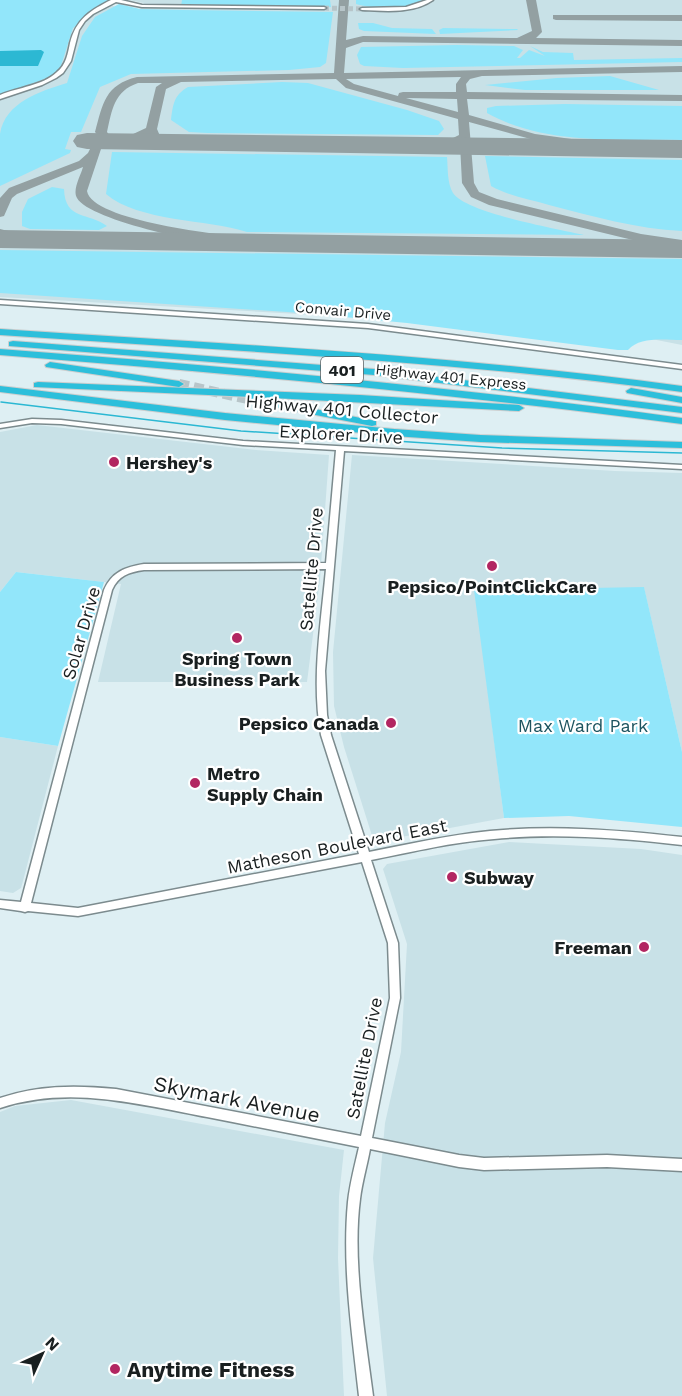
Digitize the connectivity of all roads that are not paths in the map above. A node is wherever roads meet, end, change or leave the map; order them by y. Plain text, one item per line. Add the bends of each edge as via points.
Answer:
1 (115, 0) edge
2 (431, 0) edge
3 (324, 8) tunnel mouth
4 (363, 9) tunnel mouth
5 (0, 97) edge
6 (0, 302) edge
7 (0, 332) edge
8 (0, 343) edge
9 (0, 352) edge
10 (317, 354) junction
11 (0, 359) edge
12 (682, 367) edge
13 (0, 383) edge
14 (179, 384) tunnel mouth
15 (0, 389) edge
16 (682, 389) edge
17 (252, 400) tunnel mouth
18 (682, 400) edge
19 (682, 410) edge
20 (682, 421) edge
21 (0, 426) edge
22 (682, 426) edge
23 (602, 441) junction
24 (682, 444) edge
25 (340, 448) junction
26 (682, 467) edge
27 (329, 566) junction
28 (682, 842) edge
29 (366, 858) junction
30 (0, 904) edge
31 (25, 908) junction
32 (0, 1103) edge
33 (366, 1144) junction
34 (682, 1166) edge
35 (366, 1396) edge

1 - 3 street via 147,6
1 - 5 street via 79,24 69,61 62,71
2 - 4 street via 405,8
6 - 12 street, Convair Drive via 368,326
7 - 10 highway, 401
8 - 19 highway, Highway 401 Express / 401 via 374,372
9 - 20 highway, Highway 401 Express / 401 via 311,377
10 - 16 highway, 401 via 457,363
10 - 18 highway via 530,376
11 - 14 highway
13 - 22 highway via 459,404
15 - 23 highway, Highway 401 Collector via 342,429
17 - 23 highway via 384,425
21 - 25 street, Explorer Drive via 61,422 243,443
23 - 24 highway, Highway 401 Collector
25 - 26 street, Explorer Drive
25 - 27 street, Satellite Drive
27 - 29 street, Satellite Drive via 321,671 322,715
27 - 31 street, Solar Drive via 144,567 126,570 116,577 108,591
28 - 29 street, Matheson Boulevard East via 579,831 509,832
29 - 31 street, Matheson Boulevard East via 78,912
29 - 33 street, Satellite Drive via 393,943 395,998
30 - 31 street, Matheson Boulevard East
32 - 33 street, Skymark Avenue via 49,1091 116,1094
33 - 34 street, Skymark Avenue via 484,1164 570,1161
33 - 35 street, Satellite Drive via 351,1232

